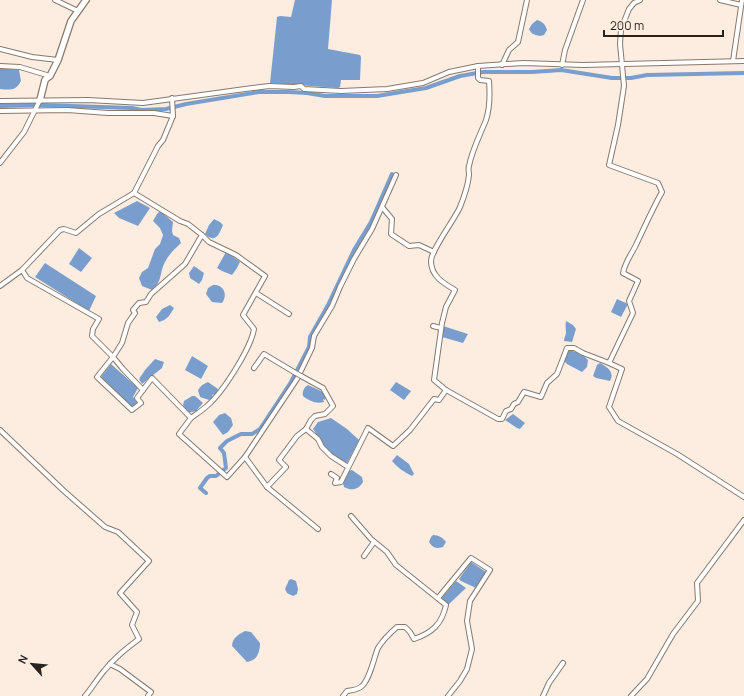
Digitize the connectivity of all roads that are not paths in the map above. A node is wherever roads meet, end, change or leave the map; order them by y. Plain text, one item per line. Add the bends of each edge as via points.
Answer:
1 (54, 0) edge
2 (86, 0) edge
3 (527, 0) edge
4 (583, 0) edge
5 (640, 0) edge
6 (720, 0) edge
7 (742, 2) edge
8 (78, 11) junction
9 (0, 49) edge
10 (58, 60) junction
11 (733, 61) junction
12 (744, 61) edge
13 (622, 64) junction
14 (502, 65) junction
15 (562, 65) junction
16 (0, 66) edge
17 (478, 67) junction
18 (50, 76) junction
19 (40, 100) junction
20 (172, 100) junction
21 (0, 101) edge
22 (36, 110) junction
23 (0, 111) edge
24 (173, 116) junction
25 (0, 163) edge
26 (396, 174) dead end
27 (134, 193) junction
28 (382, 207) junction
29 (202, 236) junction
30 (434, 252) junction
31 (22, 270) junction
32 (0, 286) edge
33 (256, 293) junction
34 (289, 314) dead end
35 (433, 326) dead end
36 (441, 328) junction
37 (113, 357) junction
38 (609, 364) junction
39 (254, 368) dead end
40 (143, 390) junction
41 (446, 390) junction
42 (191, 418) junction
43 (306, 429) junction
44 (0, 430) edge
45 (245, 457) junction
46 (348, 467) junction
47 (332, 474) dead end
48 (267, 487) junction
49 (744, 498) edge
50 (351, 516) dead end
51 (744, 520) edge
52 (318, 529) dead end
53 (374, 542) junction
54 (364, 556) dead end
55 (438, 598) junction
56 (563, 663) dead end
57 (110, 664) junction
58 (84, 696) edge
59 (148, 696) edge
60 (343, 696) edge
61 (448, 696) edge
62 (543, 696) edge
63 (631, 696) edge

1 - 8 street
2 - 8 street
3 - 14 street via 518,42 509,50
4 - 15 street
5 - 13 street via 629,9 621,29
6 - 7 street
7 - 11 street
8 - 10 street via 71,21
9 - 10 street
10 - 18 street
11 - 12 street
11 - 13 street
13 - 15 street
13 - 38 street via 623,80 618,125 610,165 658,183 662,192 625,265 623,273 638,281 629,302 633,313
14 - 15 street
14 - 17 street
16 - 18 street via 20,67
17 - 20 street via 449,72 423,83 387,89 341,91 301,86 270,86
17 - 30 street via 478,78 489,81 486,119 469,166 460,208
18 - 19 street via 45,80
19 - 20 street via 143,103
19 - 21 street
19 - 22 street
20 - 24 street
22 - 23 street
22 - 24 street via 154,113
22 - 25 street via 24,132
24 - 27 street
26 - 28 street
27 - 29 street via 188,224
27 - 31 street via 99,214 76,233 60,230
28 - 30 street via 392,219 391,234 409,246 419,245
28 - 45 street via 314,336 312,348 300,373
29 - 33 street via 236,255 265,276
29 - 37 street via 185,264 151,294 146,302 139,303 133,310 135,313
30 - 36 street via 431,260 434,273 443,283 455,290 446,307
31 - 32 street
31 - 37 street via 27,278 99,319 92,336
33 - 34 street
33 - 42 street via 243,315 254,328 243,356 219,393
35 - 36 street
36 - 41 street via 434,380
37 - 40 street
37 - 40 street via 97,377 132,410 141,404 137,398
38 - 41 street via 574,348 567,348 557,374 547,383 541,397 524,392 511,410 506,410 502,418 498,419
38 - 49 street via 622,369 609,407 618,421 677,454
39 - 43 street, bridge via 264,354 323,388 333,406 324,414 315,416
40 - 42 street via 152,378
41 - 46 street via 439,400 434,399 410,430 393,446 368,428
42 - 45 street via 179,434 227,477
43 - 46 street via 318,439 331,456
43 - 48 street via 297,436 279,460 286,466
44 - 57 street via 64,491 105,527 118,532 149,561 120,593 136,612 132,625 139,638
45 - 48 street
46 - 47 street via 341,482 335,483 337,478
48 - 52 street
50 - 53 street
51 - 63 street via 697,583 698,601 673,634 647,679
53 - 54 street
53 - 55 street via 387,552 396,565
55 - 60 street via 446,605 441,620 434,629 414,639 405,627 397,627 378,649 362,686 347,691
55 - 61 street via 471,558 490,570 470,601 467,621 472,649 467,669
56 - 62 street
57 - 58 street
57 - 59 street via 151,692

